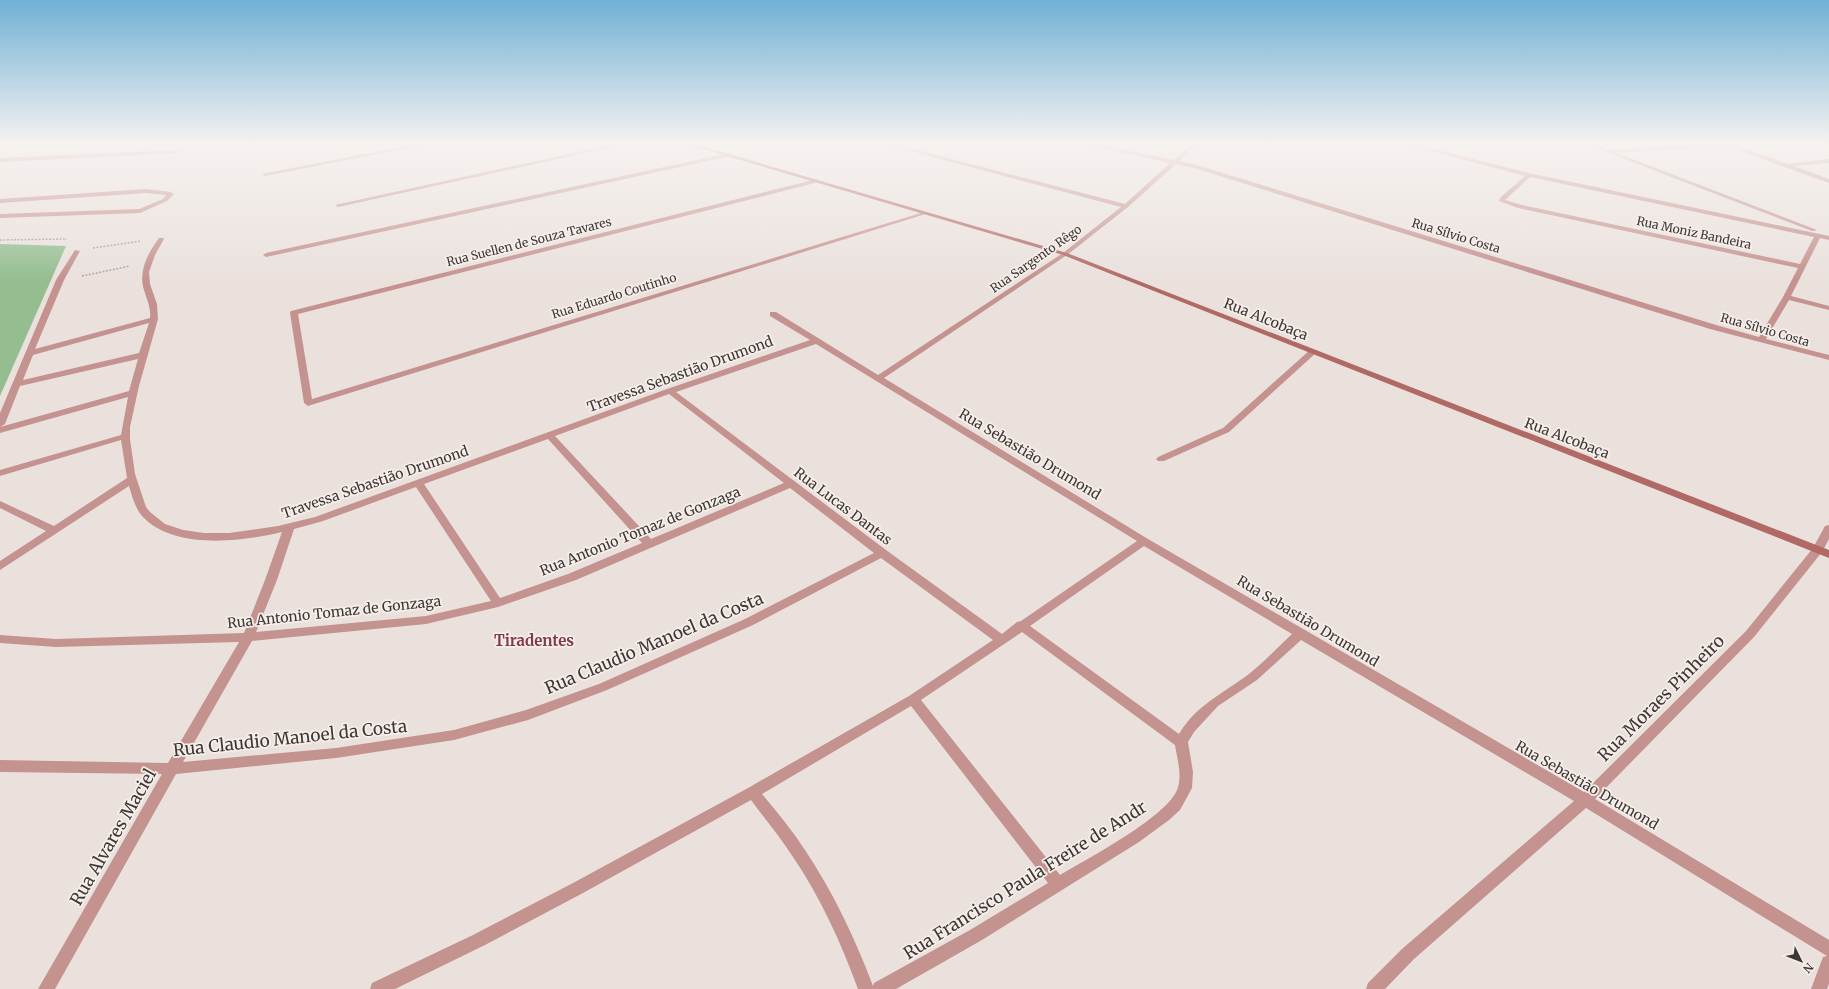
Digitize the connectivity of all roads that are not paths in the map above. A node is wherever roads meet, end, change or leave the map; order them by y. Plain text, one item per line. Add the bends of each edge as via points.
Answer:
1 (417, 188) edge
2 (576, 188) edge
3 (789, 188) edge
4 (841, 188) edge
5 (1057, 188) edge
6 (1146, 188) edge
7 (1266, 188) edge
8 (1514, 188) edge
9 (1591, 188) edge
10 (1701, 188) edge
11 (0, 201) edge
12 (338, 205) dead end
13 (1126, 206) junction
14 (926, 213) junction
15 (0, 216) edge
16 (1818, 236) junction
17 (1829, 237) edge
18 (161, 239) road end
19 (78, 251) road end
20 (1065, 254) junction
21 (266, 255) dead end
22 (1802, 267) junction
23 (1787, 297) junction
24 (1829, 308) edge
25 (773, 314) dead end
26 (154, 319) junction
27 (1761, 340) junction
28 (815, 341) junction
29 (1313, 352) junction
30 (30, 353) junction
31 (143, 355) junction
32 (1829, 358) edge
33 (877, 379) junction
34 (17, 384) junction
35 (670, 392) junction
36 (133, 393) junction
37 (308, 403) joint
38 (0, 424) edge
39 (0, 430) edge
40 (126, 436) junction
41 (550, 436) junction
42 (1161, 459) dead end
43 (0, 473) edge
44 (132, 479) junction
45 (418, 483) junction
46 (790, 484) junction
47 (0, 504) edge
48 (289, 528) junction
49 (1829, 528) edge
50 (54, 530) junction
51 (1144, 541) junction
52 (650, 545) junction
53 (1824, 552) edge
54 (882, 553) junction
55 (0, 566) edge
56 (498, 603) junction
57 (1021, 625) junction
58 (1300, 634) junction
59 (248, 637) junction
60 (0, 639) edge
61 (1002, 640) junction
62 (913, 699) junction
63 (1181, 742) junction
64 (0, 766) edge
65 (172, 769) junction
66 (753, 792) junction
67 (1585, 800) junction
68 (1058, 884) junction
69 (1829, 949) edge
70 (1829, 964) edge
71 (46, 989) edge
72 (378, 989) edge
73 (866, 989) edge
74 (880, 989) edge
75 (1374, 989) edge
76 (1819, 989) edge

1 - 12 street
2 - 21 street
3 - 37 street, Rua Suellen de Souza Tavares via 294,313
4 - 14 main road, Rua Alcobaça
5 - 13 street
6 - 13 street, Rua Sargento Rêgo
7 - 27 street, Rua Sílvio Costa
8 - 22 street, Rua Moniz Bandeira via 1502,201
9 - 16 street
10 - 17 street
11 - 15 street via 146,190 170,194 165,200 140,211
13 - 20 street, Rua Sargento Rêgo
14 - 20 main road, Rua Alcobaça
14 - 37 street, Rua Eduardo Coutinho
16 - 17 street
16 - 22 street
18 - 26 street, Travessa Sebastião Drumond via 148,263 146,284 153,300
19 - 30 street via 60,280
20 - 29 main road, Rua Alcobaça
20 - 33 street, Rua Sargento Rêgo
22 - 23 street
23 - 24 street
23 - 27 street
25 - 28 street, Rua Sebastião Drumond
26 - 30 street
26 - 31 street, Travessa Sebastião Drumond
27 - 32 street, Rua Sílvio Costa
28 - 33 street, Rua Sebastião Drumond
28 - 35 street, Travessa Sebastião Drumond
29 - 42 street via 1226,430
29 - 53 main road, Rua Alcobaça
30 - 34 street
31 - 34 street
31 - 36 street, Travessa Sebastião Drumond
33 - 51 street, Rua Sebastião Drumond
34 - 38 street
35 - 41 street, Travessa Sebastião Drumond
35 - 46 street, Rua Lucas Dantas
36 - 39 street
36 - 40 street, Travessa Sebastião Drumond via 125,429
40 - 43 street
40 - 44 street, Travessa Sebastião Drumond
41 - 45 street, Travessa Sebastião Drumond
41 - 52 street
44 - 48 street, Travessa Sebastião Drumond via 145,513 158,525 180,534 215,537
44 - 50 street
45 - 48 street, Travessa Sebastião Drumond
45 - 56 street
46 - 52 street, Rua Antonio Tomaz de Gonzaga
46 - 54 street, Rua Lucas Dantas
47 - 50 street
48 - 59 street, Rua Alvares Maciel via 272,580
49 - 53 street, Rua Moraes Pinheiro
50 - 55 street
51 - 57 street
51 - 58 street, Rua Sebastião Drumond
52 - 56 street, Rua Antonio Tomaz de Gonzaga via 572,577
53 - 67 street, Rua Moraes Pinheiro via 1750,634
54 - 61 street, Rua Lucas Dantas
54 - 65 street, Rua Claudio Manoel da Costa via 812,591 673,657 528,715 454,735 336,754
56 - 59 street, Rua Antonio Tomaz de Gonzaga via 426,620
57 - 61 street
57 - 63 street
58 - 63 street via 1253,677 1214,703 1189,728
58 - 67 street, Rua Sebastião Drumond
59 - 60 street, Rua Antonio Tomaz de Gonzaga via 56,643
59 - 65 street, Rua Alvares Maciel
61 - 62 street
62 - 66 street
62 - 68 street
63 - 68 street, Rua Francisco Paula Freire de Andr via 1186,772 1185,788 1175,806 1134,838
64 - 65 street, Rua Claudio Manoel da Costa
65 - 71 street, Rua Alvares Maciel
66 - 72 street via 479,940
66 - 73 street via 799,852 821,889 853,952
67 - 69 street, Rua Sebastião Drumond
67 - 75 street, Rua Moraes Pinheiro via 1408,954
68 - 74 street, Rua Francisco Paula Freire de Andr via 976,935
70 - 76 street

